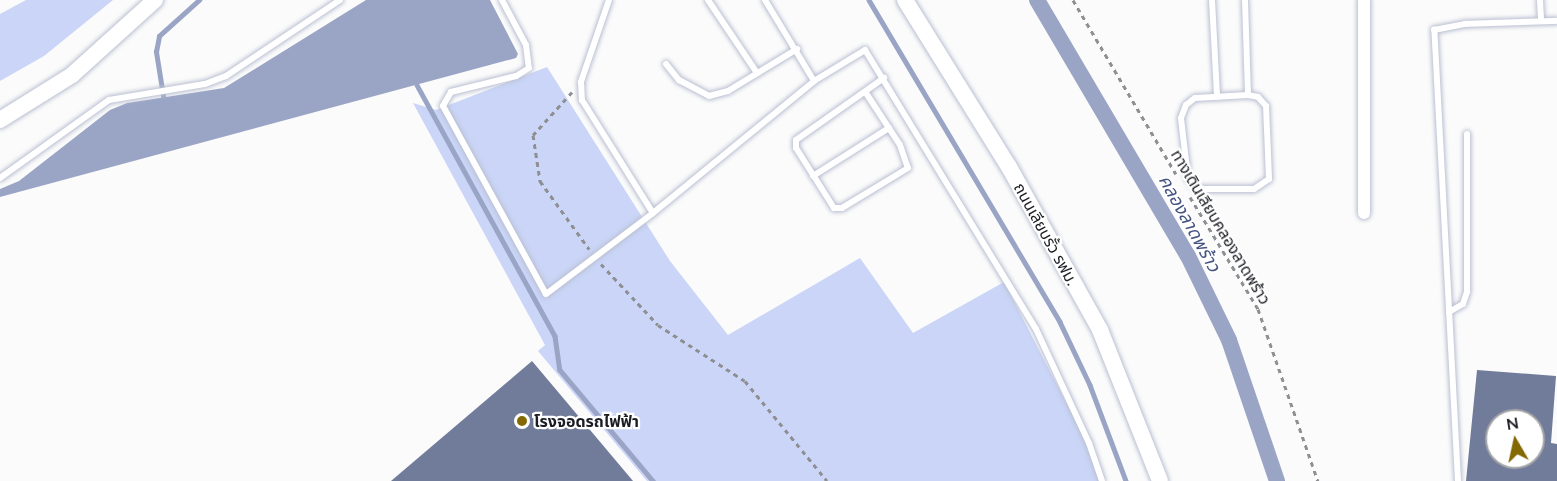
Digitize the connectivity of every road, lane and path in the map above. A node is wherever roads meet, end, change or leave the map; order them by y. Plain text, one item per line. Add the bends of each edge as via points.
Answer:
1 (155, 0) edge
2 (340, 0) edge
3 (502, 0) edge
4 (608, 0) edge
5 (708, 0) edge
6 (765, 0) edge
7 (905, 0) edge
8 (1072, 0) edge
9 (1212, 0) edge
10 (1245, 0) edge
11 (1364, 0) edge
12 (1540, 0) edge
13 (1540, 21) junction
14 (1557, 21) edge
15 (797, 50) junction
16 (666, 64) dead end
17 (757, 73) junction
18 (884, 78) junction
19 (814, 81) junction
20 (581, 82) junction
21 (866, 93) junction
22 (1248, 95) junction
23 (1217, 97) junction
24 (0, 120) edge
25 (889, 128) junction
26 (1467, 134) dead end
27 (813, 176) junction
28 (0, 178) edge
29 (1178, 178) dead end
30 (1184, 188) dead end
31 (654, 213) junction
32 (1364, 213) dead end
33 (594, 257) junction
34 (1449, 312) junction
35 (827, 481) edge
36 (1102, 481) edge
37 (1160, 481) edge
38 (1318, 481) edge
39 (1458, 481) edge

1 - 24 street via 72,75
2 - 28 lane via 226,76 205,84 109,100
3 - 33 lane via 526,45 529,68 516,76 451,92 443,106 546,294
4 - 20 lane
5 - 17 lane
6 - 15 lane
7 - 37 street, ถนนเลียบรั้ว รฟม. via 1009,167 1100,330
8 - 29 path, ทางเดินเลียบคลองลาดพร้าว
9 - 23 lane
10 - 22 lane
11 - 32 street
12 - 13 lane
13 - 14 lane
13 - 34 lane via 1465,24 1434,30
15 - 17 lane
15 - 19 lane
16 - 17 lane via 679,80 709,96 728,92
18 - 19 lane via 865,50
18 - 21 lane
18 - 36 lane via 1036,330 1071,402
19 - 31 lane
20 - 31 lane via 582,99
20 - 33 path via 533,135 540,181
21 - 25 lane
21 - 27 lane via 796,140
22 - 23 lane
22 - 23 lane via 1258,97 1266,106 1269,179 1254,189 1201,191 1188,178 1181,118 1186,105 1195,98
25 - 27 lane
25 - 27 lane via 909,163 899,176 837,208 827,202
26 - 34 lane via 1467,292 1463,304
30 - 38 path, ทางเดินเลียบคลองลาดพร้าว via 1258,309
31 - 33 lane
33 - 35 path via 658,325 745,381
34 - 39 lane

